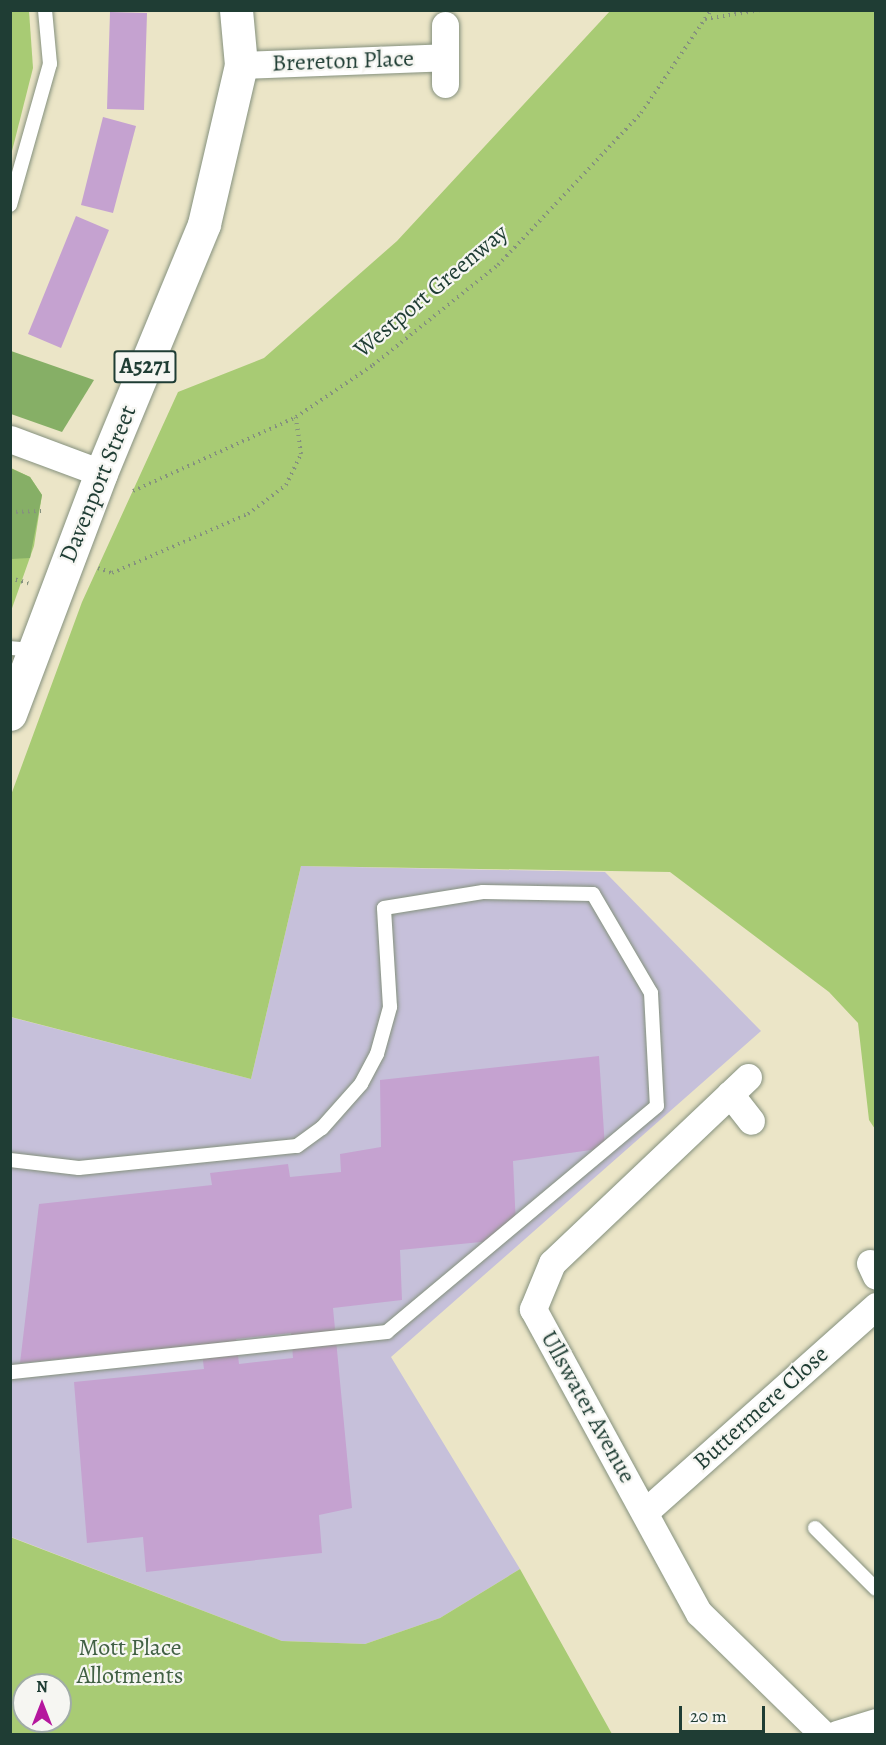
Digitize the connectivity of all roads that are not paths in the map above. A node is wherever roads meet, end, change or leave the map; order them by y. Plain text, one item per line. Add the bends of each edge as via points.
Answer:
1 (45, 10) edge
2 (236, 10) edge
3 (446, 25) dead end
4 (445, 57) junction
5 (241, 65) junction
6 (445, 84) dead end
7 (10, 205) edge
8 (10, 439) edge
9 (101, 473) junction
10 (22, 649) edge
11 (10, 714) edge
12 (751, 1121) dead end
13 (10, 1160) edge
14 (876, 1306) edge
15 (10, 1372) edge
16 (646, 1510) junction
17 (815, 1528) dead end
18 (876, 1589) edge
19 (876, 1722) edge
20 (823, 1734) edge
21 (837, 1734) edge

1 - 7 lane via 50,64
2 - 5 main road, Davenport Street / A5271
3 - 4 street, Brereton Place
4 - 5 street, Brereton Place
4 - 6 street, Brereton Place
5 - 9 main road, Davenport Street / A5271 via 204,224
8 - 9 street
9 - 10 main road, Davenport Street / A5271 via 69,557
10 - 11 main road, Davenport Street / A5271
12 - 16 street, Ullswater Avenue via 739,1085 552,1263 533,1309
13 - 15 lane via 80,1168 297,1146 322,1128 362,1084 376,1054 390,1007 384,908 483,892 593,894 651,993 657,1106 387,1332
14 - 16 street, Buttermere Close
16 - 20 street, Ullswater Avenue via 699,1613
17 - 18 lane
19 - 21 street

